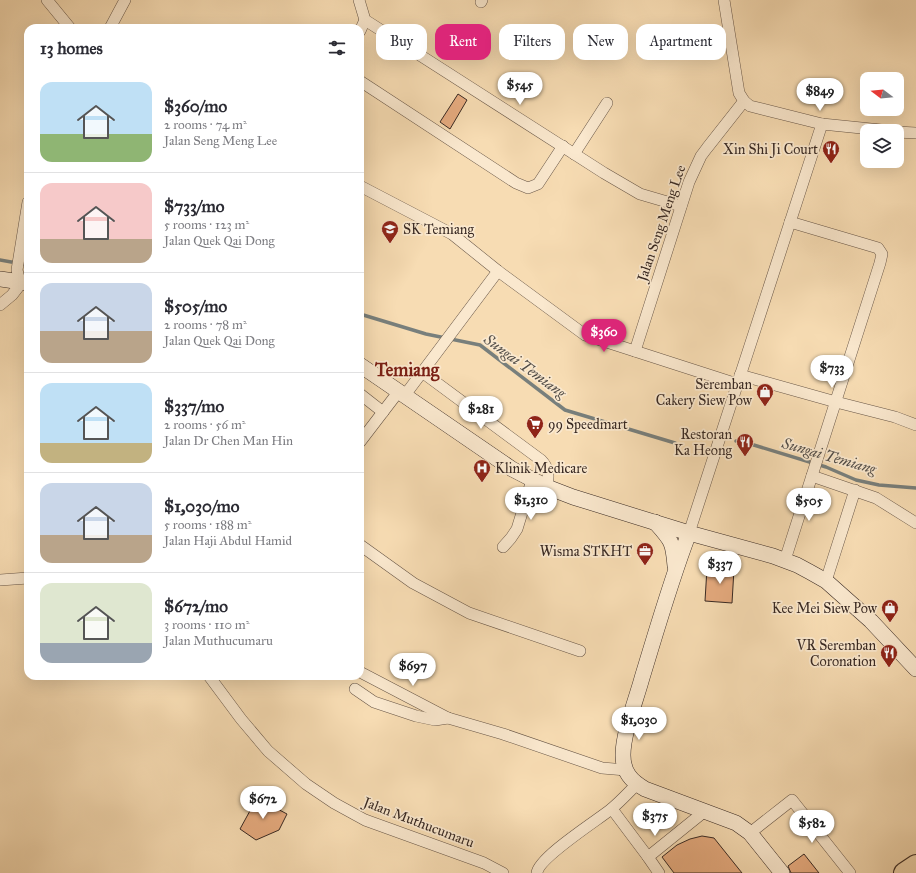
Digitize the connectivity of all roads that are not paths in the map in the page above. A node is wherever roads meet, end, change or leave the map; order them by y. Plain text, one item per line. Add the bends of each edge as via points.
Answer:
1 (48, 0) edge
2 (125, 0) edge
3 (358, 0) edge
4 (724, 0) edge
5 (365, 20) junction
6 (67, 24) edge
7 (112, 24) edge
8 (363, 24) edge
9 (364, 84) edge
10 (744, 101) junction
11 (607, 103) dead end
12 (822, 124) junction
13 (860, 128) edge
14 (904, 132) edge
15 (916, 133) edge
16 (563, 146) junction
17 (574, 154) junction
18 (364, 188) edge
19 (681, 206) junction
20 (790, 222) junction
21 (24, 225) edge
22 (498, 271) junction
23 (22, 278) edge
24 (0, 279) edge
25 (0, 305) edge
26 (635, 351) junction
27 (364, 368) edge
28 (422, 372) junction
29 (739, 379) junction
30 (402, 393) junction
31 (364, 397) edge
32 (836, 402) junction
33 (383, 412) junction
34 (916, 425) edge
35 (364, 437) edge
36 (813, 473) junction
37 (532, 480) junction
38 (547, 486) junction
39 (855, 490) junction
40 (654, 522) junction
41 (916, 523) edge
42 (689, 533) junction
43 (720, 541) junction
44 (364, 548) edge
45 (503, 548) dead end
46 (785, 560) junction
47 (676, 568) junction
48 (24, 578) edge
49 (0, 580) edge
50 (826, 581) junction
51 (580, 651) dead end
52 (916, 669) edge
53 (364, 674) edge
54 (212, 680) edge
55 (355, 689) dead end
56 (448, 718) junction
57 (626, 770) junction
58 (637, 784) junction
59 (612, 809) junction
60 (705, 811) junction
61 (750, 833) junction
62 (648, 857) junction
63 (916, 865) edge
64 (503, 873) edge
65 (537, 873) edge
66 (659, 873) edge
67 (782, 873) edge
68 (850, 873) edge
69 (904, 873) edge

1 - 6 street
2 - 7 street
3 - 5 street
4 - 10 street via 739,93
5 - 8 street
5 - 16 street
9 - 16 street via 516,183 528,188 538,184
10 - 12 street via 750,106
10 - 19 street, Jalan Seng Meng Lee via 701,156
11 - 17 street
12 - 13 street
12 - 20 street
14 - 15 street
16 - 17 street
17 - 19 street via 640,194
18 - 22 street via 452,234
19 - 26 street, Jalan Seng Meng Lee
20 - 29 street
20 - 32 street via 878,248 882,254
21 - 23 street via 19,253
22 - 26 street via 585,335
22 - 28 street
23 - 24 street
23 - 25 street via 12,295
26 - 29 street
27 - 30 street
28 - 30 street
28 - 38 street via 541,460 548,472
29 - 32 street
29 - 42 street
30 - 33 street
30 - 37 street
31 - 33 street
32 - 34 street
32 - 36 street
33 - 35 street
36 - 39 street
36 - 46 street
37 - 38 street
37 - 45 street via 517,530
38 - 40 street
39 - 41 street via 876,498
39 - 50 street
40 - 42 street
40 - 47 street via 671,542
42 - 43 street
42 - 47 street
43 - 46 street
43 - 47 street via 696,546
44 - 51 street via 413,583 469,613
46 - 50 street
47 - 57 street via 630,717 623,756
48 - 49 street
50 - 52 street via 871,621
53 - 56 street
54 - 64 street, Jalan Muthucumaru via 268,751 306,784 334,803 365,820 484,863
55 - 56 street via 374,702 416,716 435,720
56 - 57 street via 602,768
57 - 58 street
58 - 59 street
58 - 60 street
59 - 62 street
59 - 65 street via 564,844 542,863
60 - 61 street via 736,823
60 - 62 street
61 - 67 street
61 - 68 street via 792,800
62 - 66 street
63 - 69 highway

